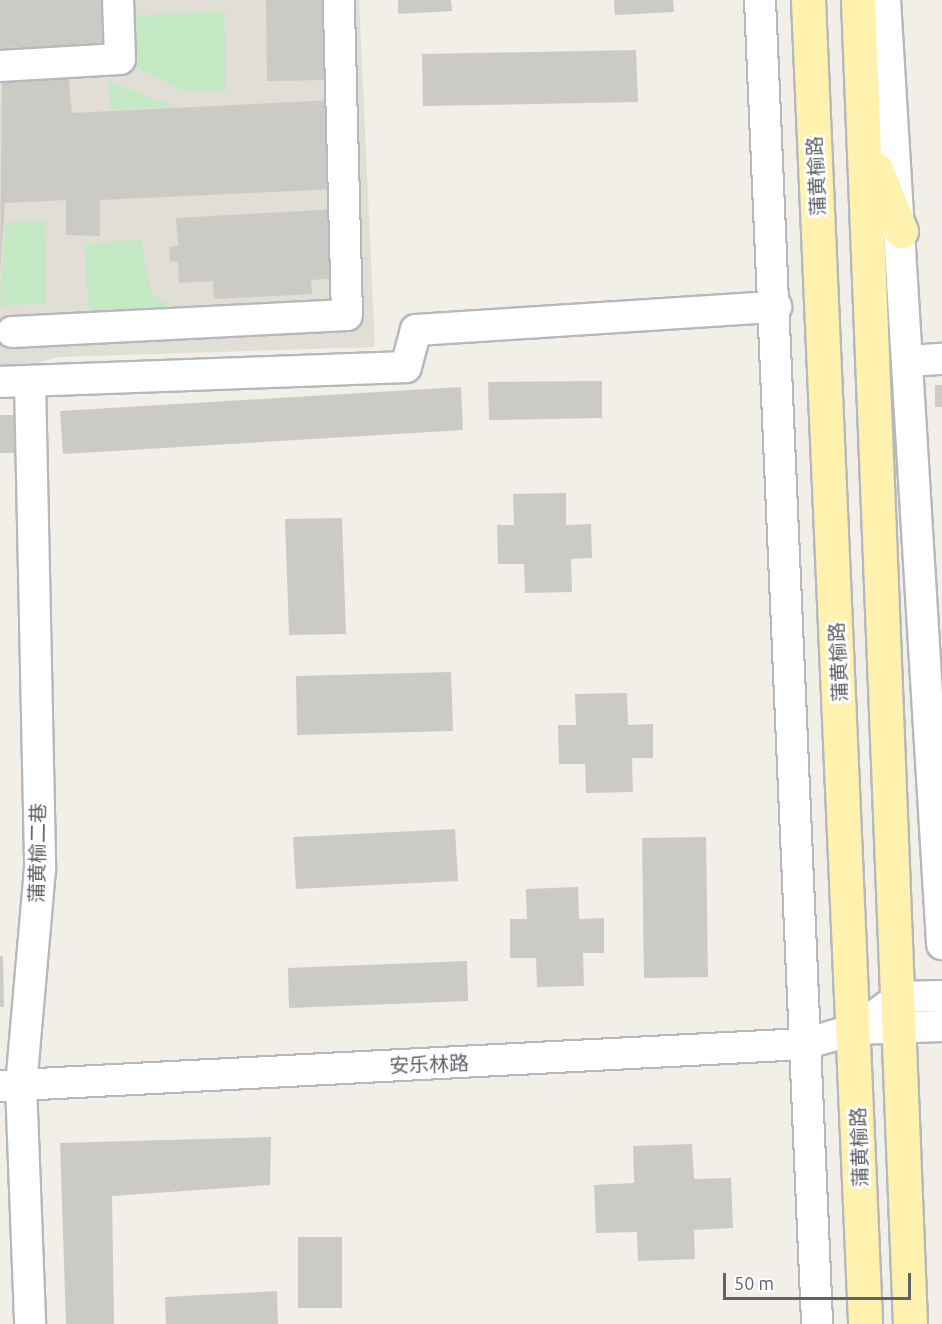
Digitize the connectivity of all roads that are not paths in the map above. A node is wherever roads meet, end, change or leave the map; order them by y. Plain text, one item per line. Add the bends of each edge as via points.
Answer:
1 (118, 0) edge
2 (339, 0) edge
3 (760, 0) edge
4 (808, 0) edge
5 (858, 0) edge
6 (885, 0) edge
7 (0, 66) edge
8 (867, 147) junction
9 (901, 231) junction
10 (776, 307) junction
11 (6, 332) edge
12 (942, 359) edge
13 (910, 361) junction
14 (15, 381) edge
15 (942, 944) edge
16 (942, 996) edge
17 (900, 1013) junction
18 (942, 1026) edge
19 (855, 1029) junction
20 (805, 1044) junction
21 (11, 1086) edge
22 (30, 1324) edge
23 (817, 1324) edge
24 (865, 1324) edge
25 (910, 1324) edge

1 - 7 street via 120,59
2 - 11 street via 347,315
3 - 10 street
4 - 19 main road, 蒲黄榆路
5 - 8 main road
6 - 9 street
8 - 9 main road
8 - 17 main road
9 - 13 street
10 - 14 street via 416,330 406,367
10 - 20 street
11 - 14 street, 蒲黄榆二巷
12 - 13 street
13 - 15 street
14 - 21 street, 蒲黄榆二巷 via 39,868
16 - 17 street
17 - 18 street
17 - 19 street, 安乐林路
17 - 25 main road
19 - 20 street, 安乐林路
19 - 24 main road, 蒲黄榆路
20 - 21 street, 安乐林路
20 - 23 street
21 - 22 street, 蒲黄榆二巷

